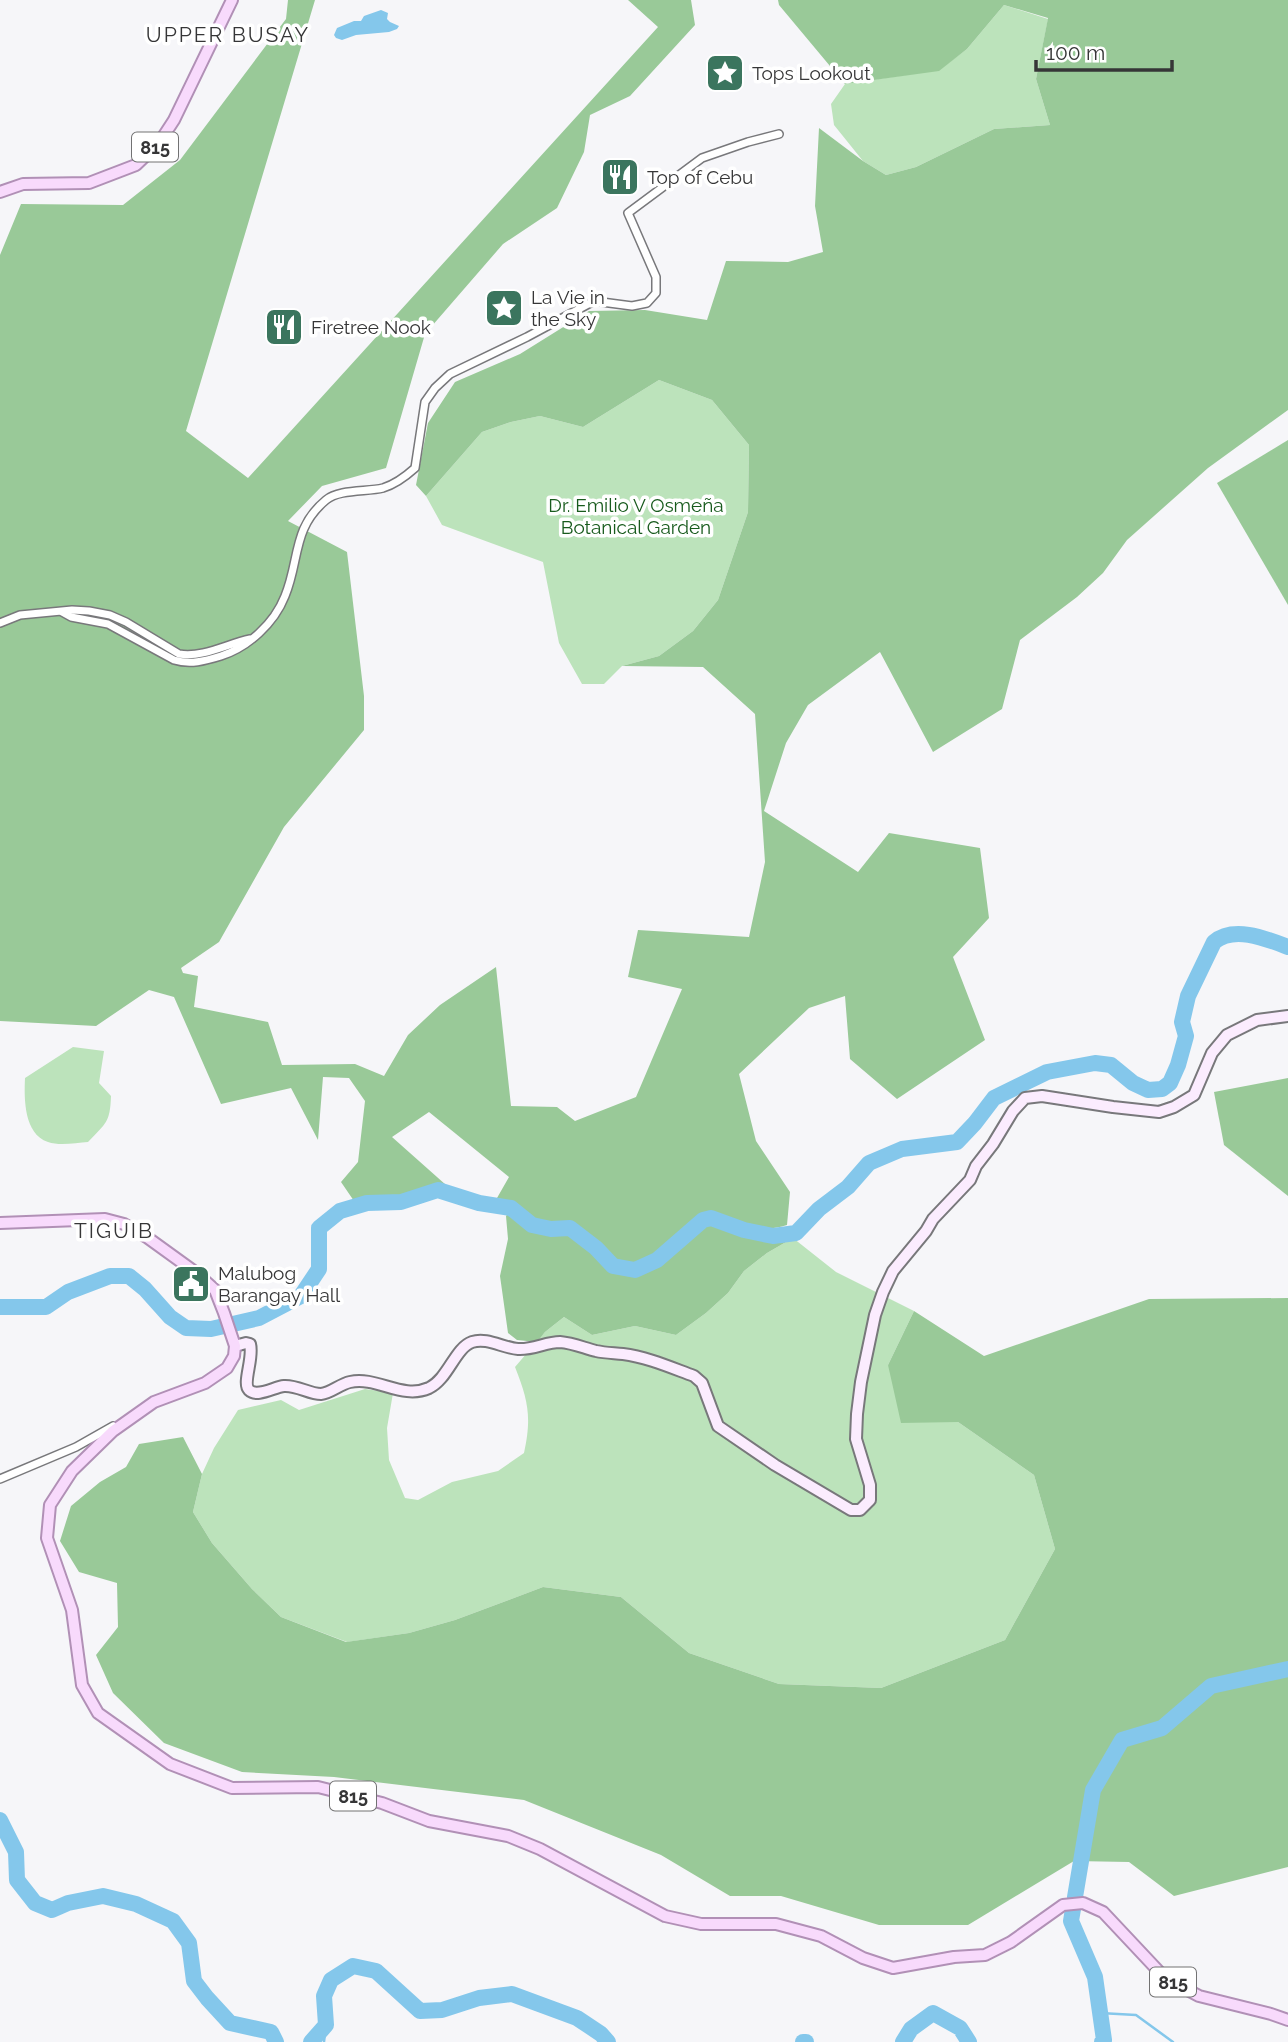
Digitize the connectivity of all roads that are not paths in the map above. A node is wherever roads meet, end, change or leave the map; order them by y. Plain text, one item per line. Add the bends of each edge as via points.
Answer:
1 (233, 0) edge
2 (779, 134) dead end
3 (0, 192) edge
4 (0, 623) edge
5 (1288, 1016) edge
6 (0, 1223) edge
7 (235, 1346) junction
8 (128, 1421) junction
9 (0, 1479) edge
10 (1288, 2020) edge

1 - 3 main road, 815 via 174,120 136,165 89,183 23,184
2 - 4 street via 702,158 628,213 656,277 656,293 647,303 632,306 594,301 450,374 435,388 425,402 415,468 383,488 329,497 313,513 302,531 285,597 270,621 238,650 186,664 108,624 62,612 20,615
5 - 7 street via 1257,1020 1227,1035 1212,1054 1194,1095 1174,1107 1159,1112 1041,1096 1025,1098 1013,1111 970,1180 893,1271 874,1315 857,1414 856,1439 870,1485 870,1500 860,1510 851,1510 718,1426 702,1383 694,1376 625,1354 556,1342 532,1349 471,1342 460,1350 439,1382 419,1391 359,1380 321,1394 290,1386 252,1393 245,1382 250,1344
6 - 7 main road via 105,1219 124,1224 215,1290
7 - 8 main road, 815 via 226,1368 205,1383 154,1402
8 - 9 street
8 - 10 main road, 815 via 72,1471 50,1506 47,1538 72,1610 82,1685 98,1713 170,1763 232,1788 318,1787 382,1802 429,1821 508,1836 665,1916 701,1924 776,1924 821,1936 893,1968 985,1955 1012,1942 1063,1905 1083,1903 1103,1912 1165,1978 1199,1996

